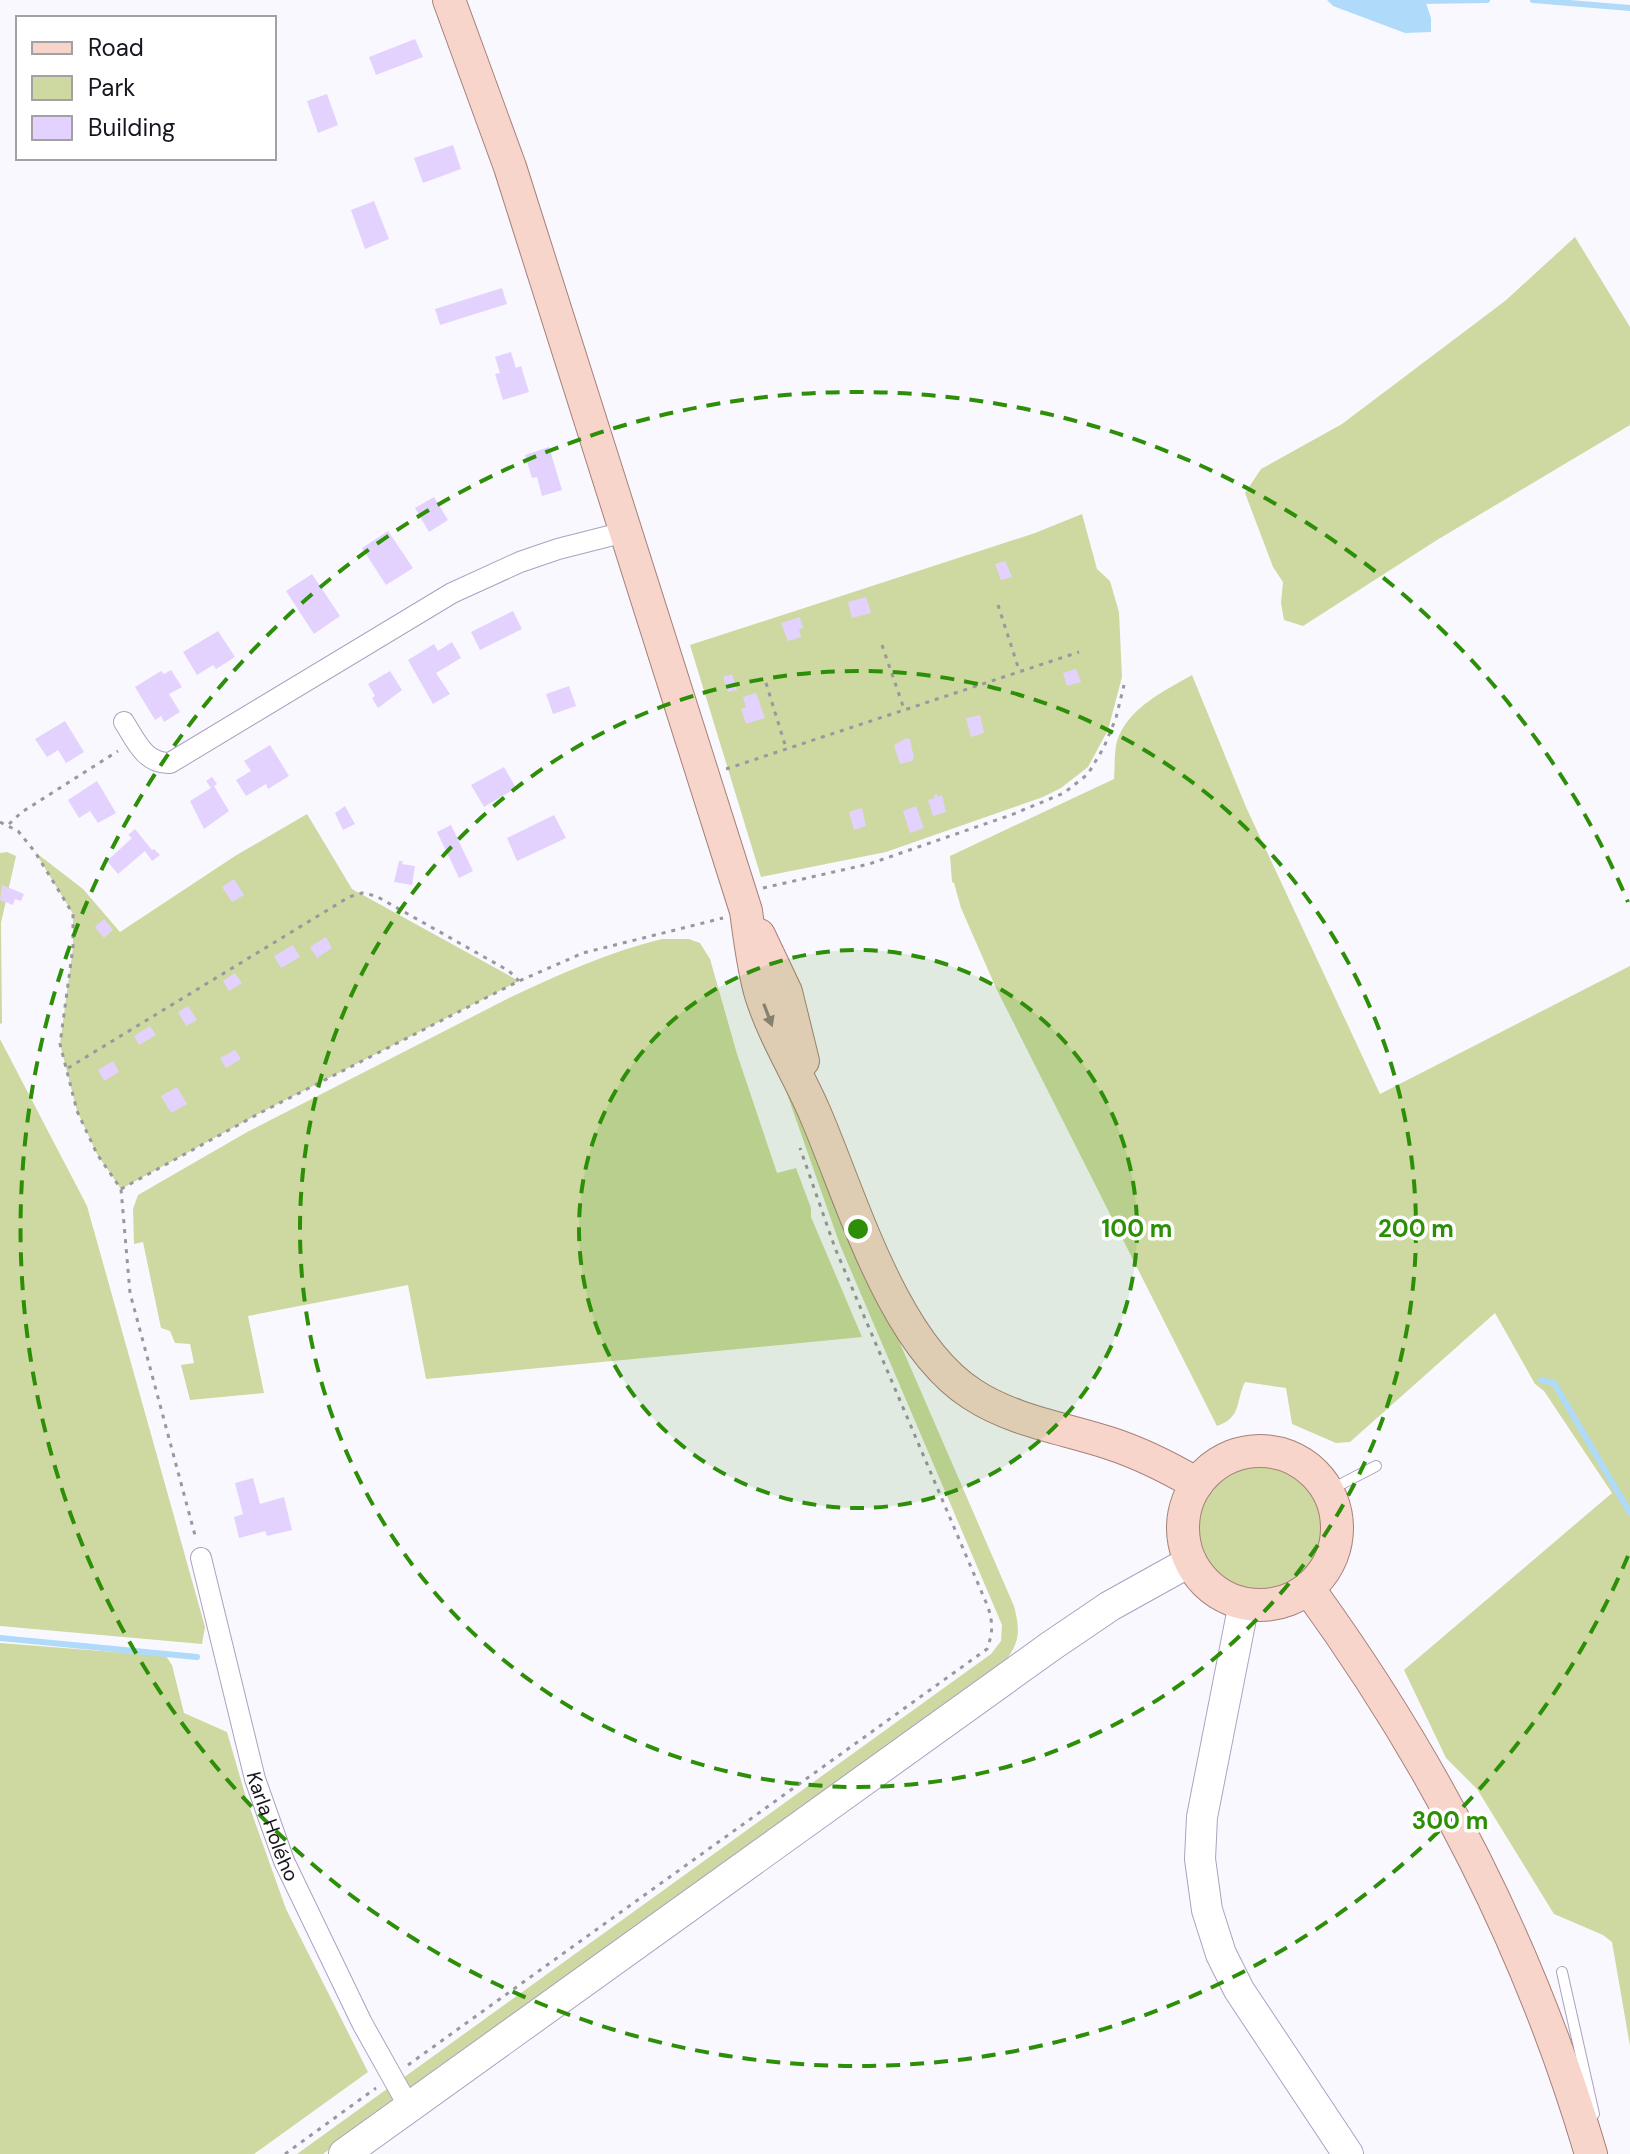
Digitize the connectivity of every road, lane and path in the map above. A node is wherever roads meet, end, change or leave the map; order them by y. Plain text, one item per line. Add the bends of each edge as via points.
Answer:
1 (449, 0) edge
2 (625, 532) junction
3 (998, 605) dead end
4 (882, 645) dead end
5 (1079, 652) dead end
6 (1019, 672) junction
7 (766, 683) dead end
8 (1124, 685) dead end
9 (904, 710) junction
10 (124, 722) dead end
11 (136, 740) junction
12 (786, 749) junction
13 (702, 776) junction
14 (0, 822) edge
15 (9, 824) junction
16 (743, 903) junction
17 (519, 981) junction
18 (66, 1069) junction
19 (800, 1148) dead end
20 (121, 1189) junction
21 (1376, 1466) dead end
22 (1197, 1484) junction
23 (1328, 1491) junction
24 (201, 1558) joint
25 (1191, 1561) junction
26 (1308, 1588) junction
27 (1244, 1603) junction
28 (1562, 1972) dead end
29 (392, 2077) junction
30 (409, 2107) junction
31 (1594, 2140) edge
32 (285, 2154) edge
33 (344, 2154) edge
34 (1348, 2154) edge

1 - 2 main road via 515,180
2 - 11 street via 520,562 452,593 180,759 151,759
2 - 13 main road
3 - 6 path
4 - 9 path
5 - 6 path
6 - 9 path
7 - 12 path
8 - 16 path via 1104,747 1088,774 1064,793
9 - 12 path
10 - 11 street
11 - 15 path
12 - 13 path
13 - 16 main road
14 - 15 path
15 - 18 path via 35,852 73,914 60,1044
16 - 17 path via 583,953
16 - 22 main road via 786,992 814,1111 886,1282 941,1369 969,1393 1002,1410 1141,1455
17 - 18 path via 403,911 362,893
17 - 20 path
18 - 20 path via 77,1111
19 - 29 path via 835,1248 988,1607 993,1621 987,1649
20 - 24 path via 130,1293
21 - 23 lane
22 - 23 main road via 1226,1459 1265,1451 1305,1465
22 - 25 main road via 1183,1522
23 - 26 main road via 1337,1520 1336,1543 1324,1572
24 - 29 street, Karla Holého via 255,1779 284,1861
25 - 27 main road via 1213,1588
25 - 30 main road via 1063,1638
26 - 27 main road via 1274,1604
26 - 31 main road via 1399,1721 1479,1864
27 - 34 main road via 1202,1817 1207,1910 1239,1990
28 - 31 lane
29 - 30 street, Karla Holého
29 - 32 path
30 - 33 main road

